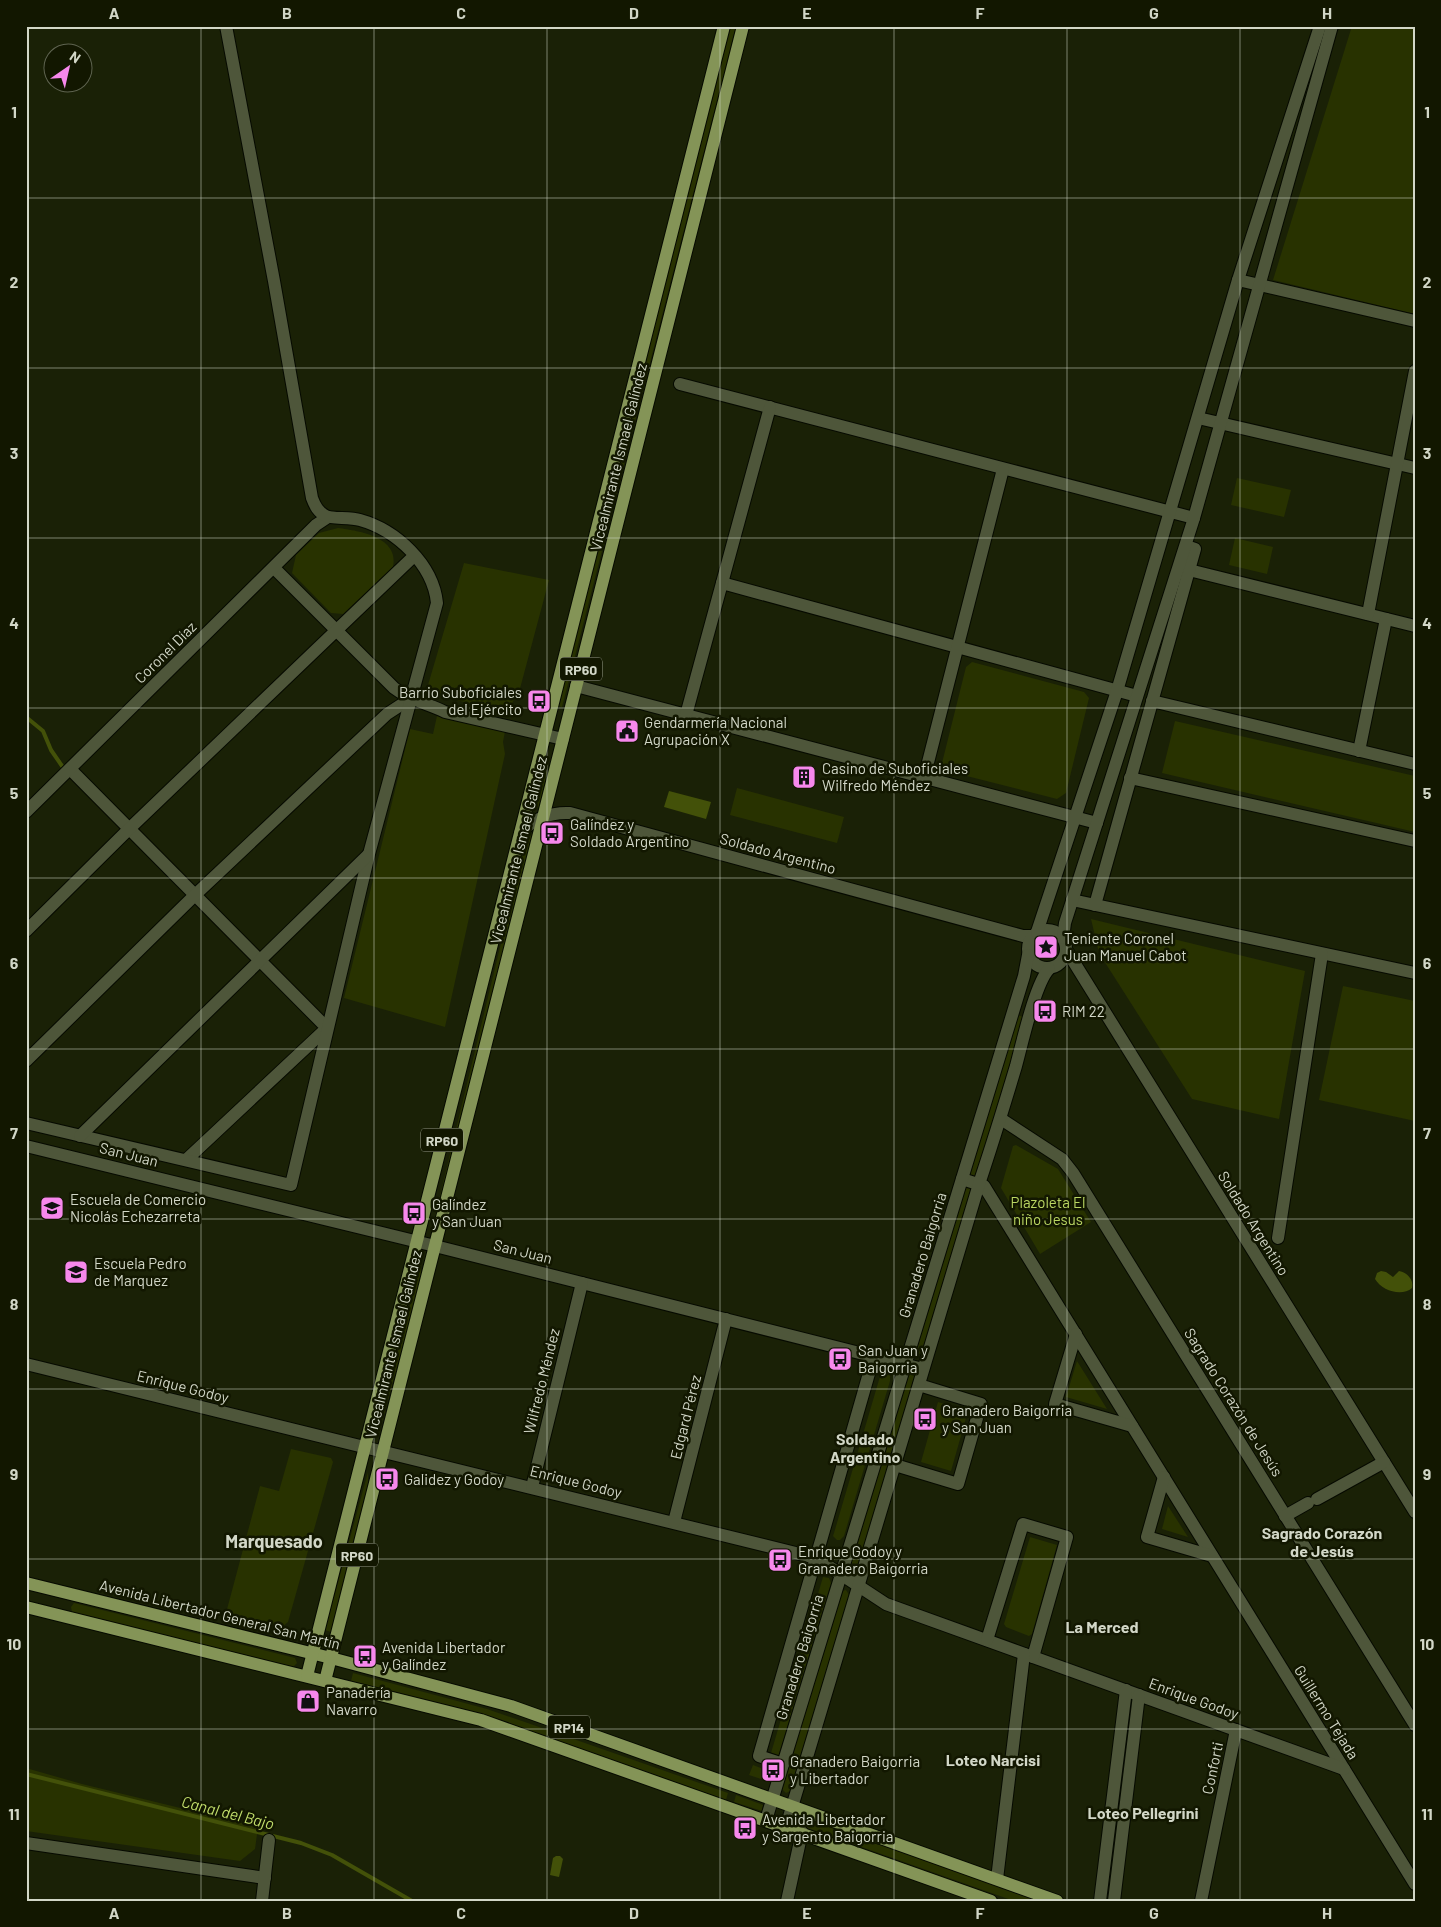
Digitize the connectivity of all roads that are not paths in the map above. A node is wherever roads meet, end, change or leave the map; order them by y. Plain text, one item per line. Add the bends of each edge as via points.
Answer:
1 (226, 26) edge
2 (724, 26) edge
3 (743, 26) edge
4 (1320, 26) edge
5 (1332, 26) edge
6 (1238, 280) junction
7 (1260, 285) junction
8 (1415, 321) edge
9 (1415, 371) edge
10 (680, 384) dead end
11 (770, 407) junction
12 (1198, 418) junction
13 (1221, 423) junction
14 (1397, 464) junction
15 (1415, 468) edge
16 (1003, 469) junction
17 (312, 498) junction
18 (1170, 513) junction
19 (328, 517) junction
20 (1194, 518) junction
21 (303, 539) junction
22 (1186, 546) junction
23 (414, 556) junction
24 (274, 568) junction
25 (1189, 570) junction
26 (722, 583) junction
27 (1368, 614) junction
28 (1386, 619) junction
29 (1415, 626) edge
30 (337, 630) junction
31 (957, 647) junction
32 (576, 686) junction
33 (1117, 691) junction
34 (1137, 696) junction
35 (410, 700) junction
36 (1152, 701) junction
37 (686, 715) junction
38 (544, 735) junction
39 (1102, 737) junction
40 (563, 739) junction
41 (1123, 742) junction
42 (1139, 746) junction
43 (1359, 751) junction
44 (1415, 764) edge
45 (70, 769) junction
46 (924, 778) junction
47 (1130, 778) junction
48 (26, 812) edge
49 (543, 817) junction
50 (1075, 818) junction
51 (1097, 823) junction
52 (129, 829) junction
53 (520, 833) junction
54 (1415, 841) edge
55 (369, 854) junction
56 (195, 895) junction
57 (1072, 900) junction
58 (1095, 905) junction
59 (26, 931) edge
60 (1035, 934) junction
61 (1063, 938) junction
62 (1067, 950) junction
63 (1322, 954) junction
64 (1028, 955) junction
65 (260, 961) junction
66 (1049, 969) junction
67 (1415, 973) edge
68 (327, 1028) junction
69 (26, 1061) edge
70 (1001, 1119) junction
71 (26, 1123) edge
72 (80, 1136) junction
73 (26, 1146) edge
74 (186, 1160) junction
75 (962, 1179) junction
76 (979, 1184) junction
77 (1278, 1238) dead end
78 (416, 1241) junction
79 (435, 1246) junction
80 (582, 1283) junction
81 (726, 1319) junction
82 (1076, 1334) junction
83 (874, 1356) junction
84 (26, 1364) edge
85 (905, 1364) junction
86 (924, 1369) junction
87 (918, 1385) junction
88 (1132, 1426) junction
89 (365, 1446) junction
90 (383, 1451) junction
91 (1384, 1462) junction
92 (895, 1465) junction
93 (1164, 1477) junction
94 (532, 1487) junction
95 (1415, 1512) edge
96 (1285, 1516) junction
97 (674, 1522) junction
98 (1212, 1556) junction
99 (816, 1558) junction
100 (841, 1575) junction
101 (32, 1584) edge
102 (858, 1586) junction
103 (69, 1594) junction
104 (29, 1607) edge
105 (64, 1616) junction
106 (987, 1640) junction
107 (312, 1654) junction
108 (1029, 1655) junction
109 (330, 1658) junction
110 (307, 1676) junction
111 (325, 1681) junction
112 (1126, 1690) junction
113 (1139, 1695) junction
114 (1415, 1725) edge
115 (1236, 1730) junction
116 (783, 1764) junction
117 (1344, 1769) junction
118 (773, 1799) junction
119 (792, 1806) junction
120 (766, 1820) junction
121 (786, 1827) junction
122 (802, 1832) junction
123 (269, 1840) dead end
124 (26, 1843) edge
125 (265, 1878) junction
126 (998, 1879) junction
127 (1415, 1884) edge
128 (262, 1901) edge
129 (787, 1901) edge
130 (992, 1901) edge
131 (1057, 1901) edge
132 (1100, 1901) edge
133 (1114, 1901) edge
134 (1201, 1901) edge

1 - 17 street
2 - 38 main road, Vicealmirante Ismael Galíndez / RP60
3 - 32 main road, Vicealmirante Ismael Galíndez / RP60
4 - 6 street, Granadero Baigorria
5 - 7 street
6 - 7 street
6 - 12 street, Granadero Baigorria
7 - 8 street
7 - 13 street
9 - 14 street
10 - 11 street
11 - 16 street
11 - 26 street
12 - 13 street
12 - 18 street, Granadero Baigorria
13 - 14 street
13 - 20 street
14 - 15 street
14 - 27 street
16 - 18 street
16 - 31 street
17 - 19 street via 316,508
17 - 21 street
18 - 20 street
18 - 33 street, Granadero Baigorria
19 - 21 street, Coronel Díaz via 316,524
19 - 23 street via 348,517 370,524 394,538
20 - 22 street
21 - 24 street, Coronel Díaz
22 - 25 street via 1194,549
22 - 34 street
23 - 30 street
23 - 35 street via 432,580 438,603
24 - 30 street
24 - 45 street, Coronel Díaz
25 - 27 street
25 - 36 street
26 - 31 street
26 - 37 street
27 - 28 street
28 - 29 street
28 - 43 street
30 - 35 street
30 - 52 street
31 - 33 street
31 - 46 street
32 - 37 street
32 - 40 main road, Vicealmirante Ismael Galíndez / RP60
33 - 34 street
33 - 39 street, Granadero Baigorria
34 - 41 street
35 - 38 street via 445,712
35 - 55 street
35 - 56 street via 387,714
36 - 42 street
36 - 43 street
37 - 46 street
38 - 40 street
38 - 53 main road, Vicealmirante Ismael Galíndez / RP60
39 - 41 street
39 - 50 street, Granadero Baigorria
40 - 49 main road, Vicealmirante Ismael Galíndez / RP60
41 - 42 street
41 - 51 street
42 - 47 street
43 - 44 street
45 - 48 street, Coronel Díaz
45 - 52 street
46 - 50 street
47 - 54 street
47 - 58 street
49 - 53 street, Soldado Argentino
49 - 60 street, Soldado Argentino via 570,813 1014,933
49 - 79 main road, Vicealmirante Ismael Galíndez / RP60
50 - 51 street
50 - 60 street, Granadero Baigorria
51 - 57 street
52 - 56 street
52 - 59 street
53 - 78 main road, Vicealmirante Ismael Galíndez / RP60
55 - 65 street
55 - 68 street
56 - 65 street
56 - 69 street
57 - 58 street
57 - 61 street
58 - 63 street
60 - 61 street via 1051,930
60 - 64 street, Granadero Baigorria via 1027,948
61 - 62 street
62 - 66 street via 1061,963
62 - 91 street, Soldado Argentino
63 - 67 street
63 - 77 street
64 - 66 street via 1036,966
64 - 75 street, Granadero Baigorria
65 - 68 street
65 - 72 street
66 - 70 street via 1040,982
68 - 74 street
68 - 74 street via 291,1184
70 - 76 street
70 - 96 street, Sagrado Corazón de Jesús via 1062,1159 1073,1173
71 - 72 street
72 - 74 street
73 - 78 street, San Juan
75 - 76 street
75 - 85 street, Granadero Baigorria
76 - 82 street, Guillermo Tejada via 984,1186
76 - 86 street
78 - 79 street, San Juan
78 - 89 main road, Vicealmirante Ismael Galíndez / RP60
79 - 80 street, San Juan
79 - 90 main road, Vicealmirante Ismael Galíndez / RP60
80 - 81 street, San Juan
80 - 94 street, Wilfredo Méndez
81 - 83 street, San Juan
81 - 97 street, Edgard Pérez
82 - 88 street, Guillermo Tejada
82 - 88 street via 1056,1404
83 - 85 street, San Juan
83 - 99 street, Granadero Baigorria
84 - 89 street, Enrique Godoy
85 - 86 street, San Juan
85 - 100 street, Granadero Baigorria
86 - 87 street
87 - 92 street
87 - 92 street via 981,1404 958,1484
88 - 93 street, Guillermo Tejada
89 - 90 street, Enrique Godoy
89 - 107 main road, Vicealmirante Ismael Galíndez / RP60
90 - 94 street, Enrique Godoy
90 - 109 main road, Vicealmirante Ismael Galíndez / RP60
91 - 95 street, Soldado Argentino
91 - 96 street
92 - 102 street
93 - 98 street, Guillermo Tejada
93 - 98 street via 1147,1537
94 - 97 street, Enrique Godoy
96 - 114 street, Sagrado Corazón de Jesús
97 - 99 street, Enrique Godoy
98 - 117 street, Guillermo Tejada
99 - 100 street, Enrique Godoy
99 - 116 street, Granadero Baigorria via 759,1756
100 - 102 street, Enrique Godoy
100 - 116 street, Granadero Baigorria
101 - 103 main road, Avenida Libertador General San Martín / RP14
101 - 104 main road
102 - 106 street, Enrique Godoy via 886,1604
102 - 119 street
103 - 105 main road
103 - 107 main road, Avenida Libertador General San Martín / RP14
104 - 105 main road, RP14
105 - 110 main road, RP14
106 - 108 street, Enrique Godoy
106 - 108 street via 1023,1524 1067,1537
107 - 109 main road, Avenida Libertador General San Martín / RP14
107 - 110 main road, Vicealmirante Ismael Galíndez / RP60
108 - 112 street, Enrique Godoy
108 - 126 street
109 - 111 main road, Vicealmirante Ismael Galíndez / RP60
109 - 118 main road, Avenida Libertador General San Martín / RP14 via 511,1706
110 - 111 main road, RP14
111 - 120 main road, RP14 via 481,1720
112 - 113 street, Enrique Godoy
112 - 132 street
113 - 115 street, Enrique Godoy
113 - 133 street
115 - 117 street, Enrique Godoy
115 - 134 street, Conforti
116 - 118 street, Granadero Baigorria
117 - 127 street, Guillermo Tejada
118 - 119 main road, Avenida Libertador General San Martín / RP14
118 - 120 street, Granadero Baigorria
119 - 121 street
119 - 126 main road, Avenida Libertador General San Martín / RP14
120 - 121 main road, RP14
121 - 122 main road, RP14
122 - 129 street
122 - 130 main road, RP14
123 - 125 street
124 - 125 street
125 - 128 street
126 - 131 main road, Avenida Libertador General San Martín / RP14

